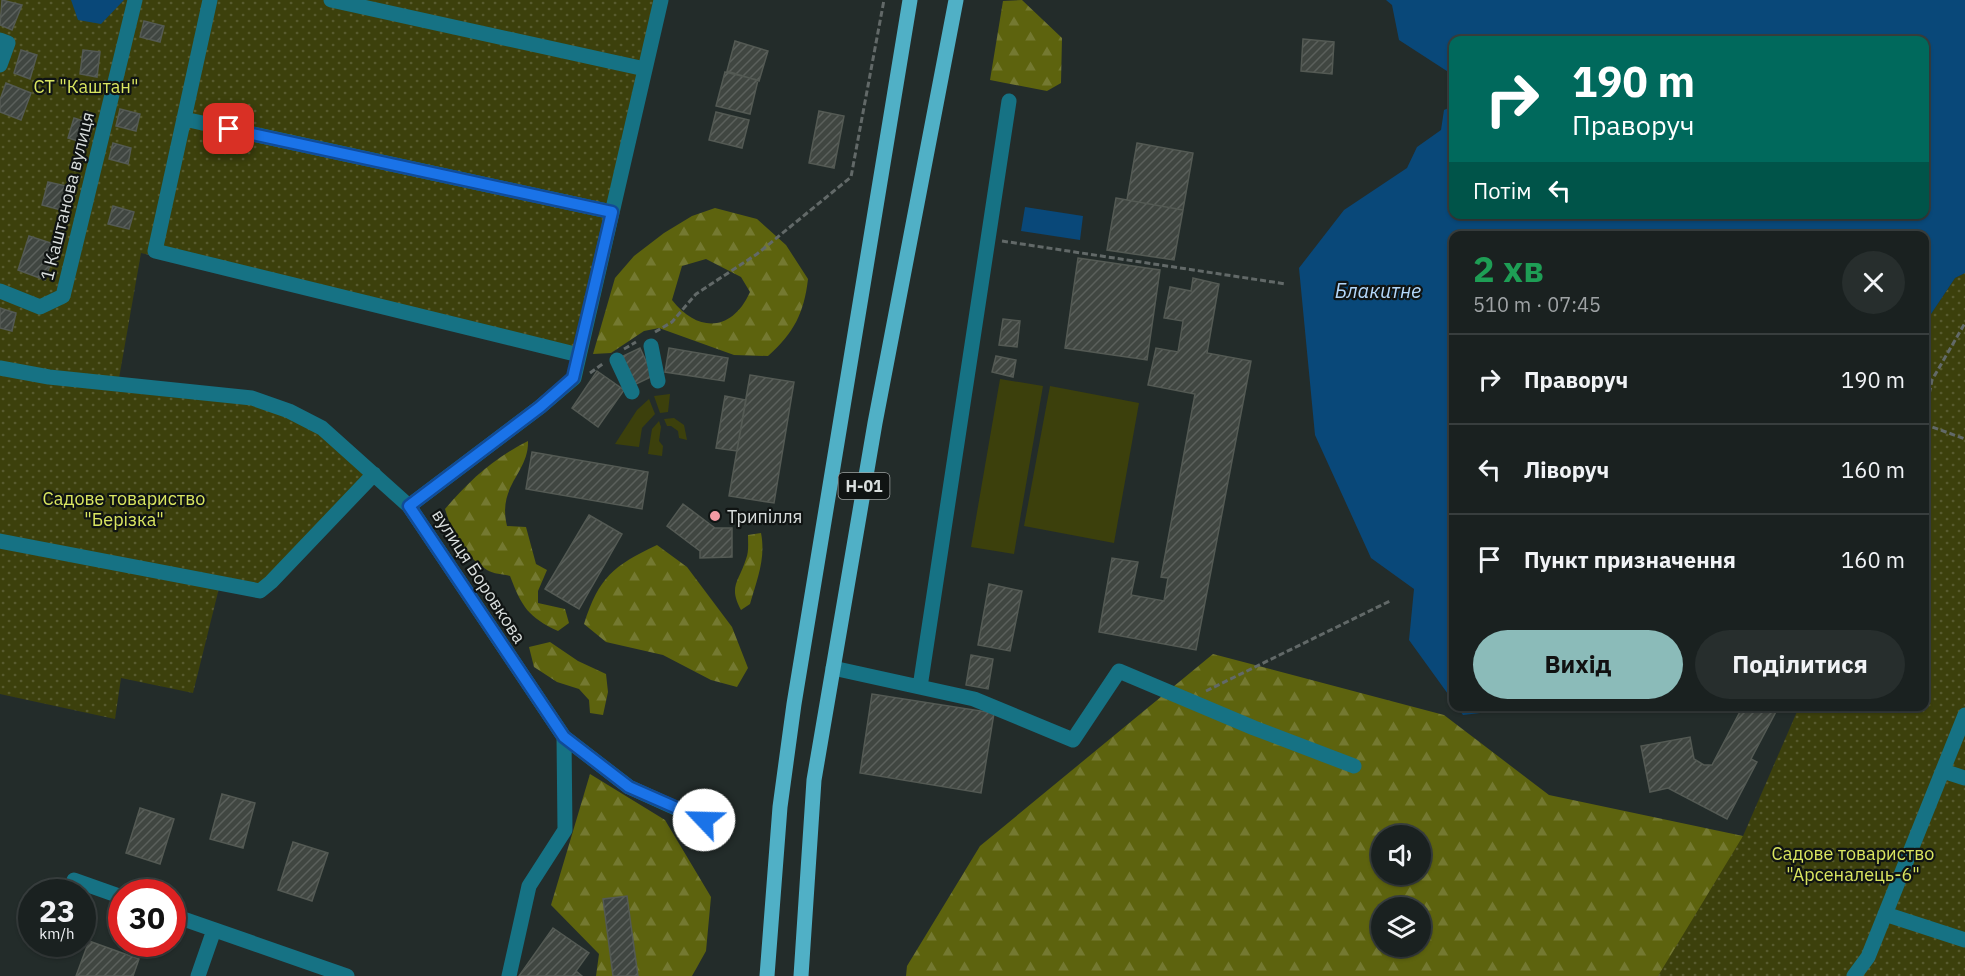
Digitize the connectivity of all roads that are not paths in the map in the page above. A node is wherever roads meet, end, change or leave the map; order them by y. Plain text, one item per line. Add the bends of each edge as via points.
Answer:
1 (135, 0) edge
2 (210, 0) edge
3 (331, 0) edge
4 (661, 0) edge
5 (910, 0) edge
6 (956, 0) edge
7 (4, 41) edge
8 (0, 65) edge
9 (645, 69) junction
10 (1009, 101) dead end
11 (184, 119) junction
12 (612, 212) junction
13 (0, 291) edge
14 (647, 340) road end
15 (579, 355) junction
16 (616, 356) road end
17 (0, 368) edge
18 (658, 381) dead end
19 (632, 392) dead end
20 (374, 474) junction
21 (409, 506) junction
22 (0, 542) edge
23 (833, 668) junction
24 (920, 687) junction
25 (1965, 715) edge
26 (564, 737) junction
27 (1354, 766) dead end
28 (1943, 771) junction
29 (1965, 778) edge
30 (722, 829) dead end
31 (1885, 914) junction
32 (186, 920) edge
33 (213, 930) junction
34 (1965, 940) edge
35 (198, 976) edge
36 (347, 976) edge
37 (509, 976) edge
38 (767, 976) edge
39 (801, 976) edge
40 (1854, 976) edge

1 - 13 street, 1 Каштанова вулиця via 63,296 40,308
2 - 11 street
3 - 9 street
4 - 9 street
5 - 38 main road, Н-01 via 794,704 780,807
6 - 23 main road, Н-01 via 875,423
7 - 8 street
9 - 12 street
10 - 24 street
11 - 12 street
11 - 15 street via 155,251
12 - 15 street
14 - 18 street
15 - 21 street via 573,378 567,384
16 - 19 street
17 - 20 street, вулиця Боровкова via 49,377 252,398 322,428
20 - 21 street, вулиця Боровкова
20 - 22 street via 260,591
21 - 26 street, вулиця Боровкова
23 - 24 street
23 - 39 main road, Н-01 via 814,780
24 - 27 street via 974,699 1072,740 1119,671
25 - 28 street
26 - 30 street, вулиця Боровкова via 629,787
26 - 37 street via 565,830 529,886
28 - 29 street
28 - 31 street
31 - 34 street
31 - 40 street via 1868,957
32 - 33 street
33 - 35 street
33 - 36 street

